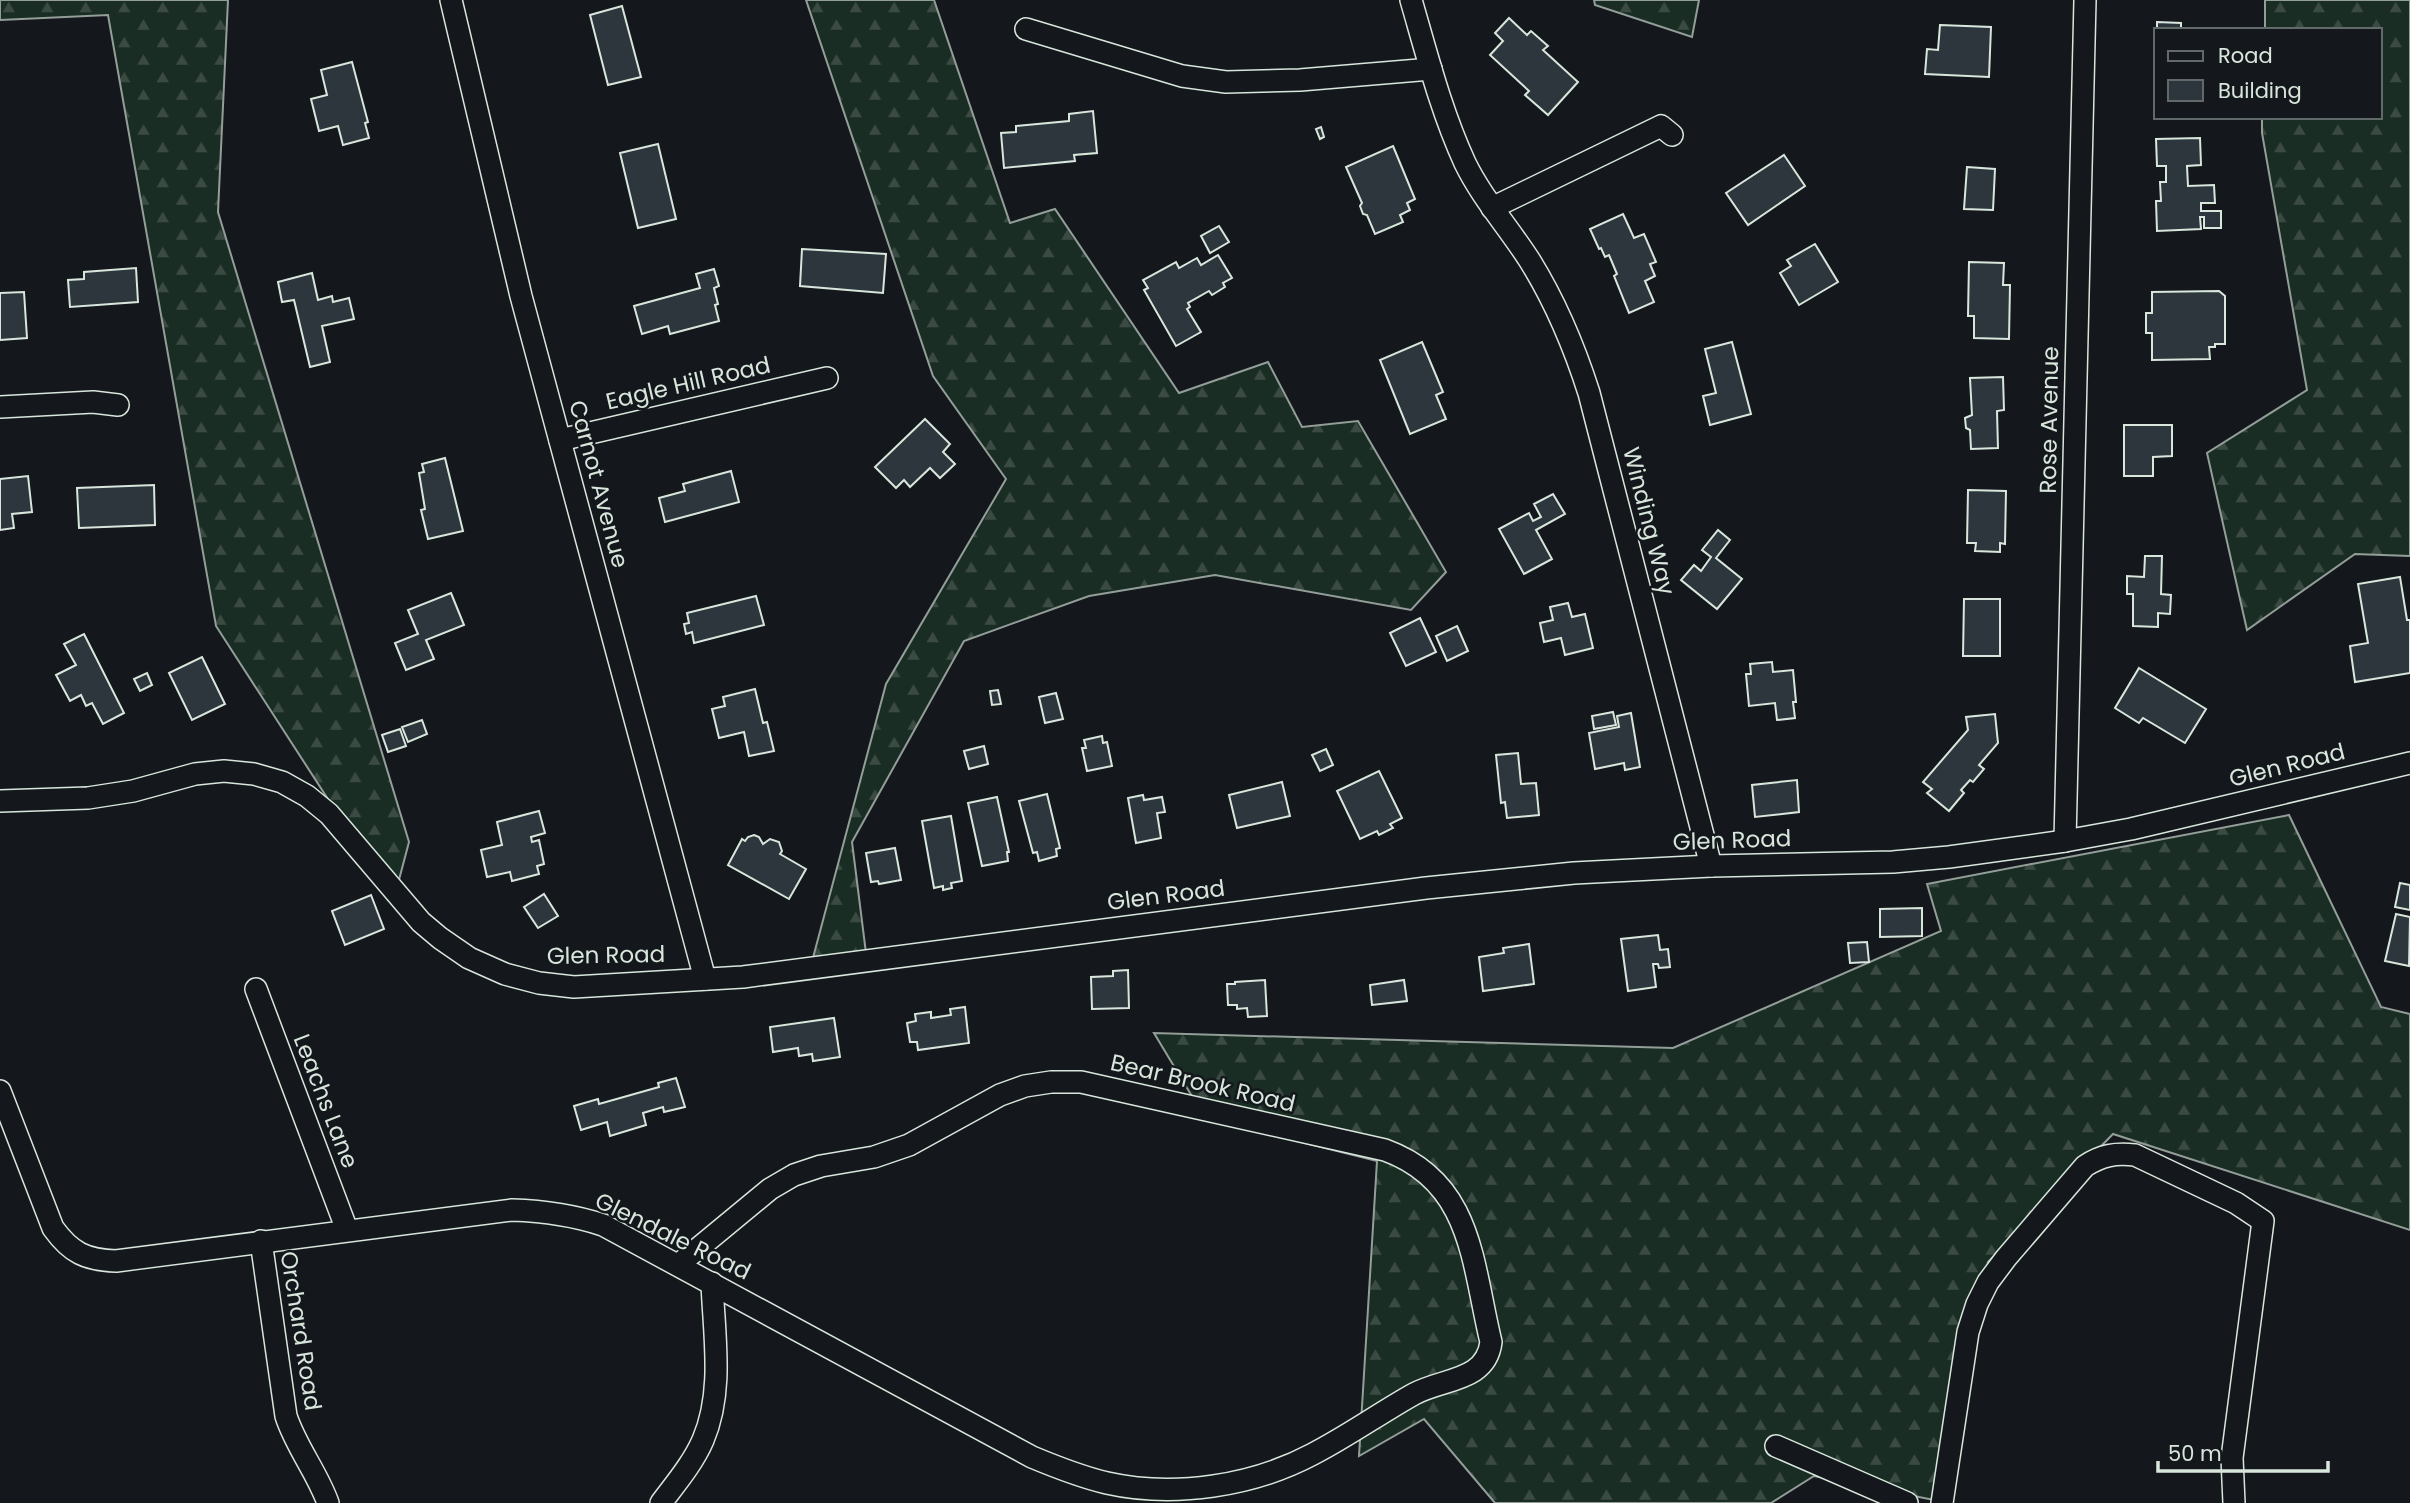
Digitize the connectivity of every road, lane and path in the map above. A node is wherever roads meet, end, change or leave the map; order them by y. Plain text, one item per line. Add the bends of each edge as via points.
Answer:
1 (451, 0) edge
2 (1411, 0) edge
3 (2085, 0) edge
4 (1026, 29) dead end
5 (1431, 69) junction
6 (1672, 135) dead end
7 (1492, 208) junction
8 (827, 378) dead end
9 (118, 405) dead end
10 (0, 407) edge
11 (560, 440) junction
12 (2410, 763) edge
13 (0, 801) edge
14 (2065, 841) junction
15 (1711, 866) junction
16 (705, 979) junction
17 (256, 989) dead end
18 (0, 1091) edge
19 (347, 1230) junction
20 (261, 1241) junction
21 (678, 1265) junction
22 (712, 1283) junction
23 (1374, 1419) joint
24 (1776, 1446) dead end
25 (1139, 1496) edge
26 (328, 1503) edge
27 (661, 1503) edge
28 (1907, 1503) edge
29 (1942, 1503) edge
30 (2234, 1503) edge

1 - 11 street, Carnot Avenue
2 - 5 street, Winding Way
3 - 14 street, Rose Avenue
4 - 5 street via 1182,76 1226,82
5 - 7 street, Winding Way via 1466,165
6 - 7 street via 1661,126
7 - 15 street, Winding Way via 1552,298 1575,348
8 - 11 street, Eagle Hill Road
9 - 10 street
11 - 16 street, Carnot Avenue
12 - 14 street, Glen Road
13 - 16 street, Glen Road via 88,798 195,774 254,774 307,796 329,814 421,922 469,958 493,969 539,983 574,987
14 - 15 street, Glen Road via 1893,862
15 - 16 street, Glen Road via 1574,873 1426,888
17 - 19 street, Leachs Lane
18 - 20 street, Glendale Road via 53,1228 79,1254 116,1261
19 - 20 street, Glendale Road
19 - 21 street, Glendale Road via 512,1210 548,1211 603,1225
20 - 26 street, Orchard Road via 286,1416
21 - 22 street, Glendale Road
21 - 23 street, Bear Brook Road via 770,1189 794,1175 909,1145 1025,1086 1081,1082 1385,1150 1420,1168 1439,1185 1465,1230 1490,1354 1474,1373 1415,1393
22 - 25 street, Glendale Road via 1032,1457
22 - 27 street via 716,1384 712,1414 703,1441
23 - 25 street, Glendale Road via 1311,1456 1264,1474
24 - 28 street
29 - 30 street via 1968,1332 1988,1282 2085,1166 2118,1153 2136,1155 2236,1203 2263,1221 2232,1458

